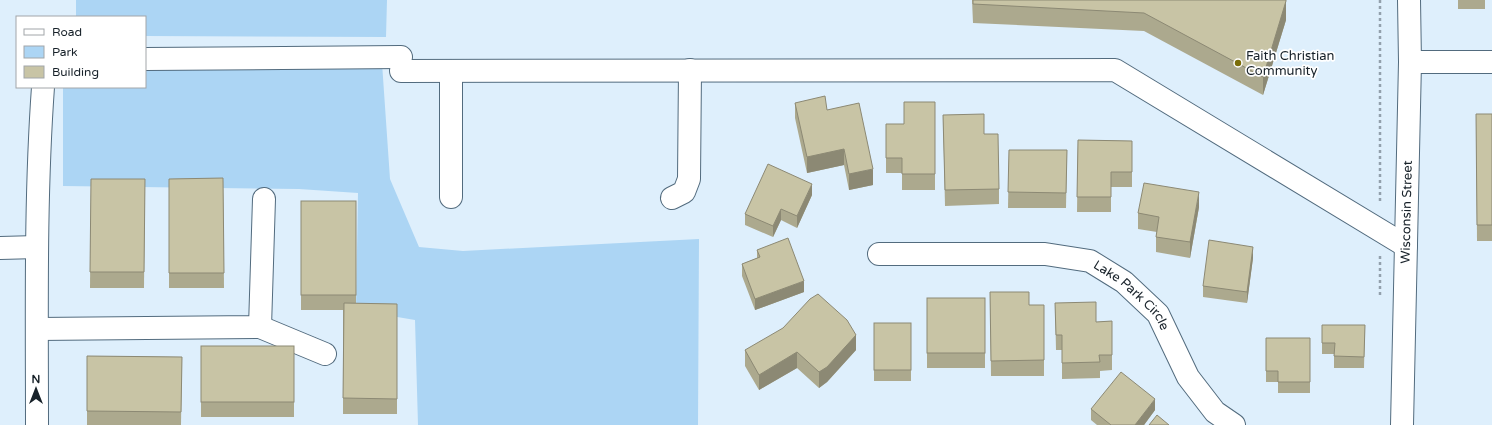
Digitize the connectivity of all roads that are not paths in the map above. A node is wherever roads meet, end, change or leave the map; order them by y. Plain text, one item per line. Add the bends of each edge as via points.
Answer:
1 (1409, 0) edge
2 (146, 59) edge
3 (1410, 62) junction
4 (1492, 62) edge
5 (690, 70) junction
6 (450, 71) junction
7 (43, 88) edge
8 (450, 197) dead end
9 (672, 198) dead end
10 (264, 199) dead end
11 (1406, 246) junction
12 (37, 247) junction
13 (0, 248) edge
14 (879, 254) dead end
15 (260, 327) junction
16 (37, 329) junction
17 (325, 354) dead end
18 (37, 425) edge
19 (1234, 425) edge
20 (1402, 425) edge

1 - 3 street, Wisconsin Street
2 - 6 street via 401,64
3 - 4 street
3 - 11 street, Wisconsin Street
5 - 6 street
5 - 9 street via 689,179 684,192
5 - 11 street via 1115,70
6 - 8 street
7 - 12 street
10 - 15 street
11 - 20 street, Wisconsin Street
12 - 13 street
12 - 16 street
14 - 19 street, Lake Park Circle via 1045,254 1090,261 1124,282 1158,314 1188,377 1215,412
15 - 16 street
15 - 17 street
16 - 18 street

